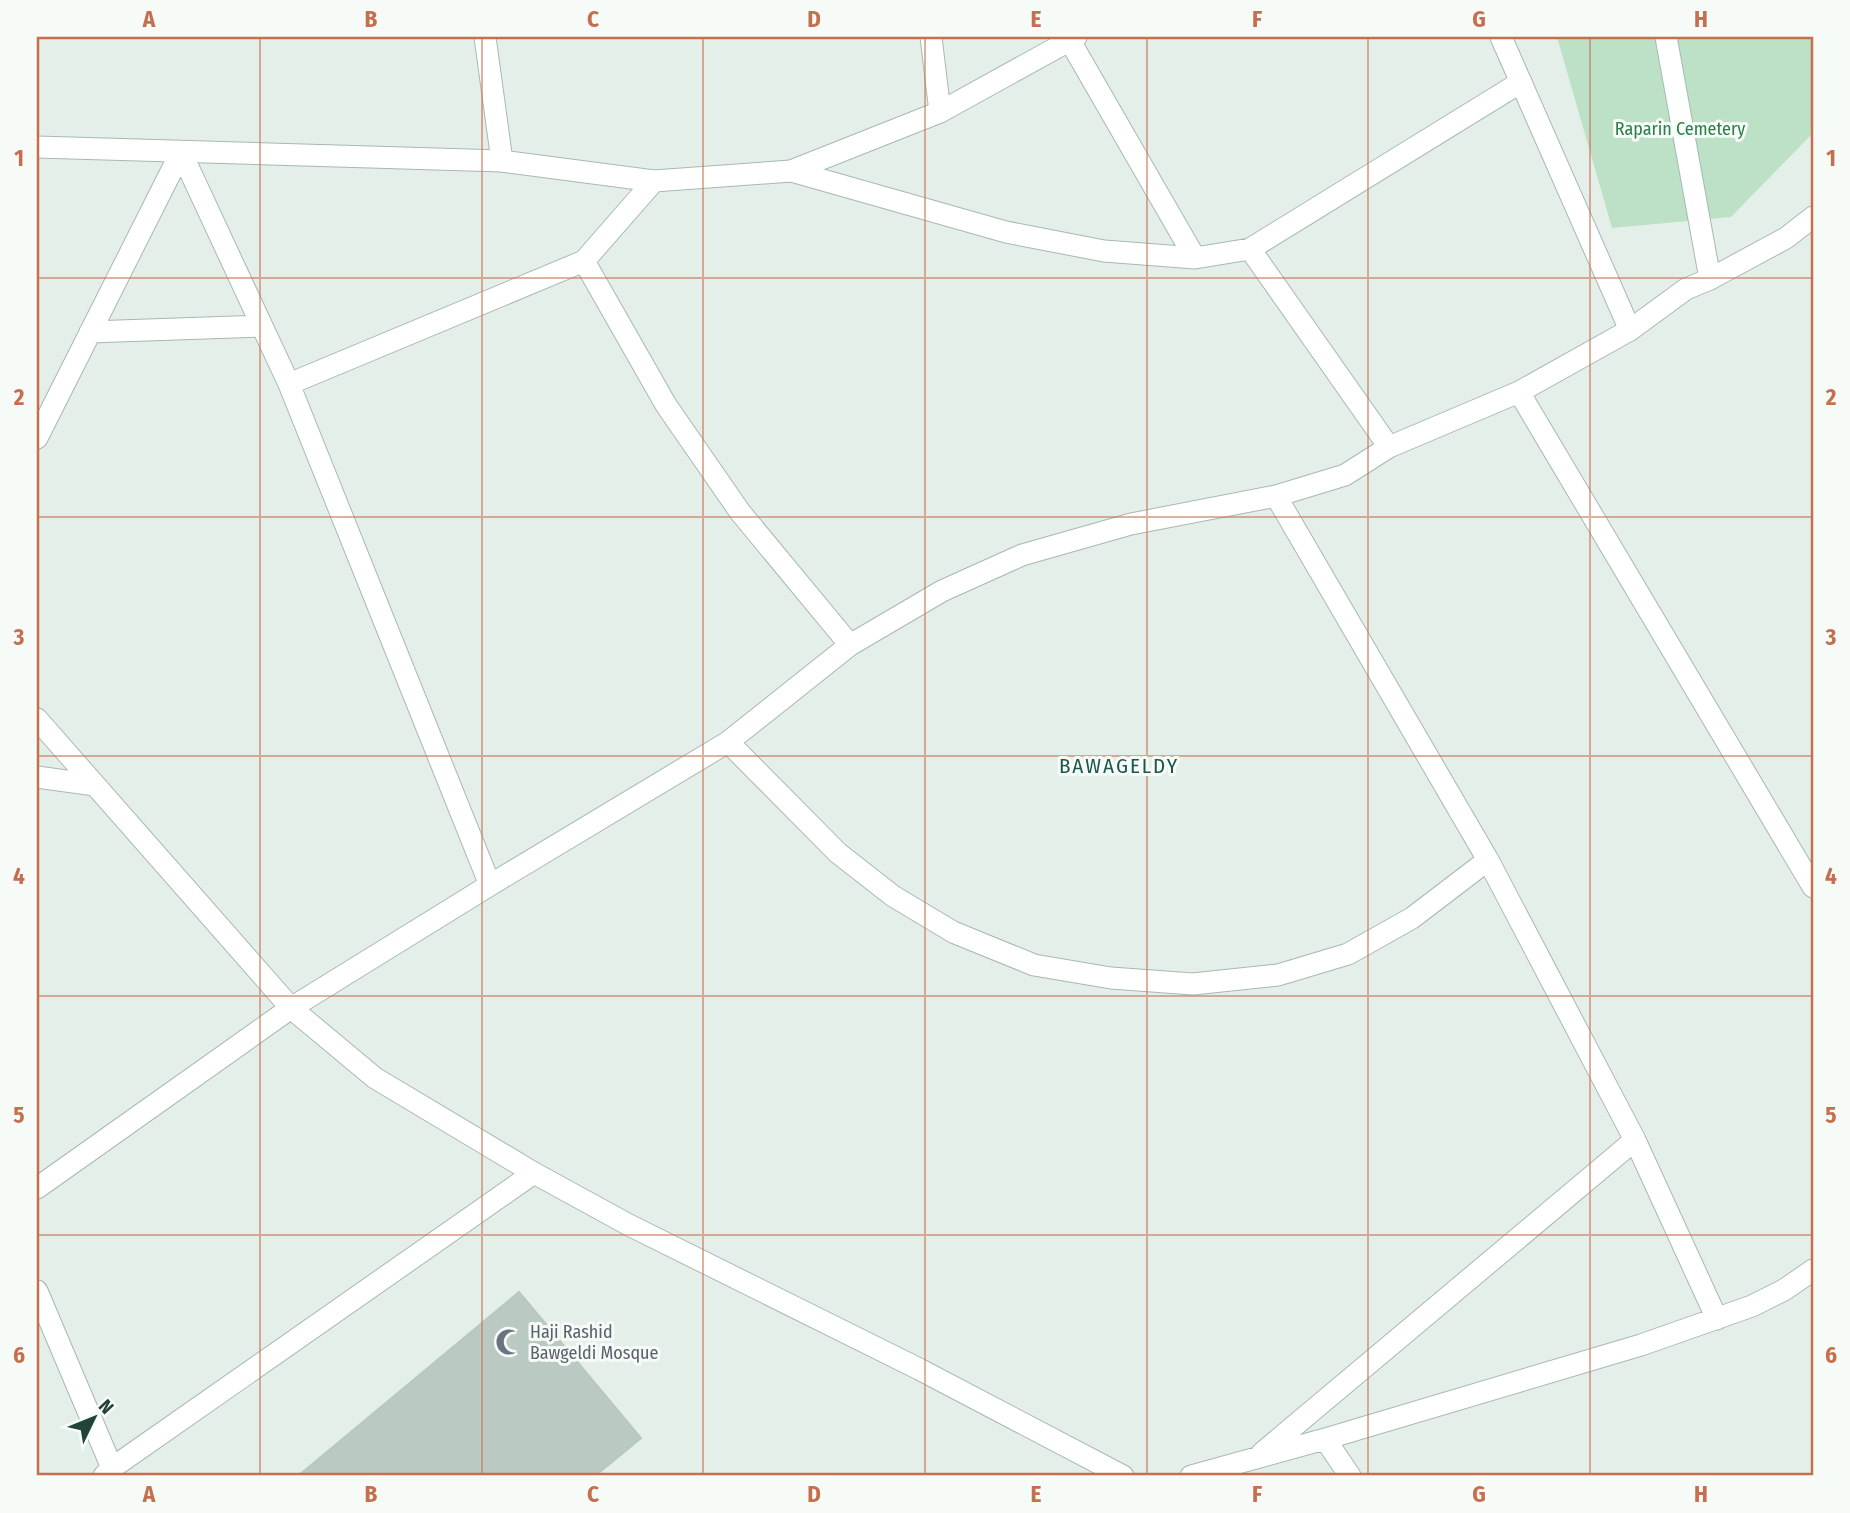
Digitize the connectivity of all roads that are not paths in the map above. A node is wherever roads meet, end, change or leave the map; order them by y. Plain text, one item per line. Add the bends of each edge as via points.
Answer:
1 (485, 37) edge
2 (931, 37) edge
3 (1500, 37) edge
4 (1666, 37) edge
5 (1073, 39) edge
6 (1521, 82) junction
7 (940, 111) junction
8 (37, 147) edge
9 (181, 152) junction
10 (502, 161) junction
11 (791, 171) junction
12 (654, 181) junction
13 (1813, 217) edge
14 (1250, 249) junction
15 (1195, 258) junction
16 (584, 261) junction
17 (1710, 279) junction
18 (261, 327) junction
19 (1630, 330) junction
20 (90, 332) junction
21 (289, 384) junction
22 (1519, 392) junction
23 (37, 438) edge
24 (1390, 447) junction
25 (1276, 496) junction
26 (850, 645) junction
27 (37, 719) edge
28 (728, 742) junction
29 (37, 777) edge
30 (95, 785) junction
31 (1488, 860) junction
32 (489, 885) junction
33 (1813, 887) edge
34 (291, 1008) junction
35 (1635, 1140) junction
36 (534, 1173) junction
37 (37, 1188) edge
38 (1813, 1270) edge
39 (37, 1291) edge
40 (1717, 1320) junction
41 (1325, 1440) junction
42 (1255, 1459) junction
43 (108, 1472) edge
44 (1123, 1476) edge
45 (1191, 1476) edge
46 (1350, 1476) edge

1 - 10 street
2 - 7 street
3 - 6 street
4 - 17 street
5 - 7 street
5 - 15 street
6 - 14 street
6 - 19 street
7 - 11 street
8 - 9 street
9 - 10 street
9 - 18 street
9 - 20 street
10 - 12 street
11 - 12 street
11 - 15 street via 1006,232 1104,251
12 - 16 street
13 - 17 street via 1786,238
14 - 15 street
14 - 24 street
16 - 21 street
16 - 26 street via 666,405 740,512
17 - 19 street via 1686,289
18 - 20 street
18 - 21 street
19 - 22 street
20 - 23 street
21 - 32 street
22 - 24 street
22 - 33 street
24 - 25 street via 1345,475
25 - 26 street via 1131,524 1022,555 942,591
25 - 31 street
26 - 28 street
27 - 30 street
28 - 31 street via 838,853 893,896 953,932 1034,965 1111,978 1193,984 1278,975 1348,954 1412,918
28 - 32 street
29 - 30 street
30 - 34 street
31 - 35 street
32 - 34 street
34 - 36 street via 375,1078
34 - 37 street
35 - 40 street
35 - 42 street
36 - 43 street
36 - 44 street
38 - 40 street via 1784,1290
39 - 43 street
40 - 41 street
41 - 42 street
41 - 46 street
42 - 45 street

